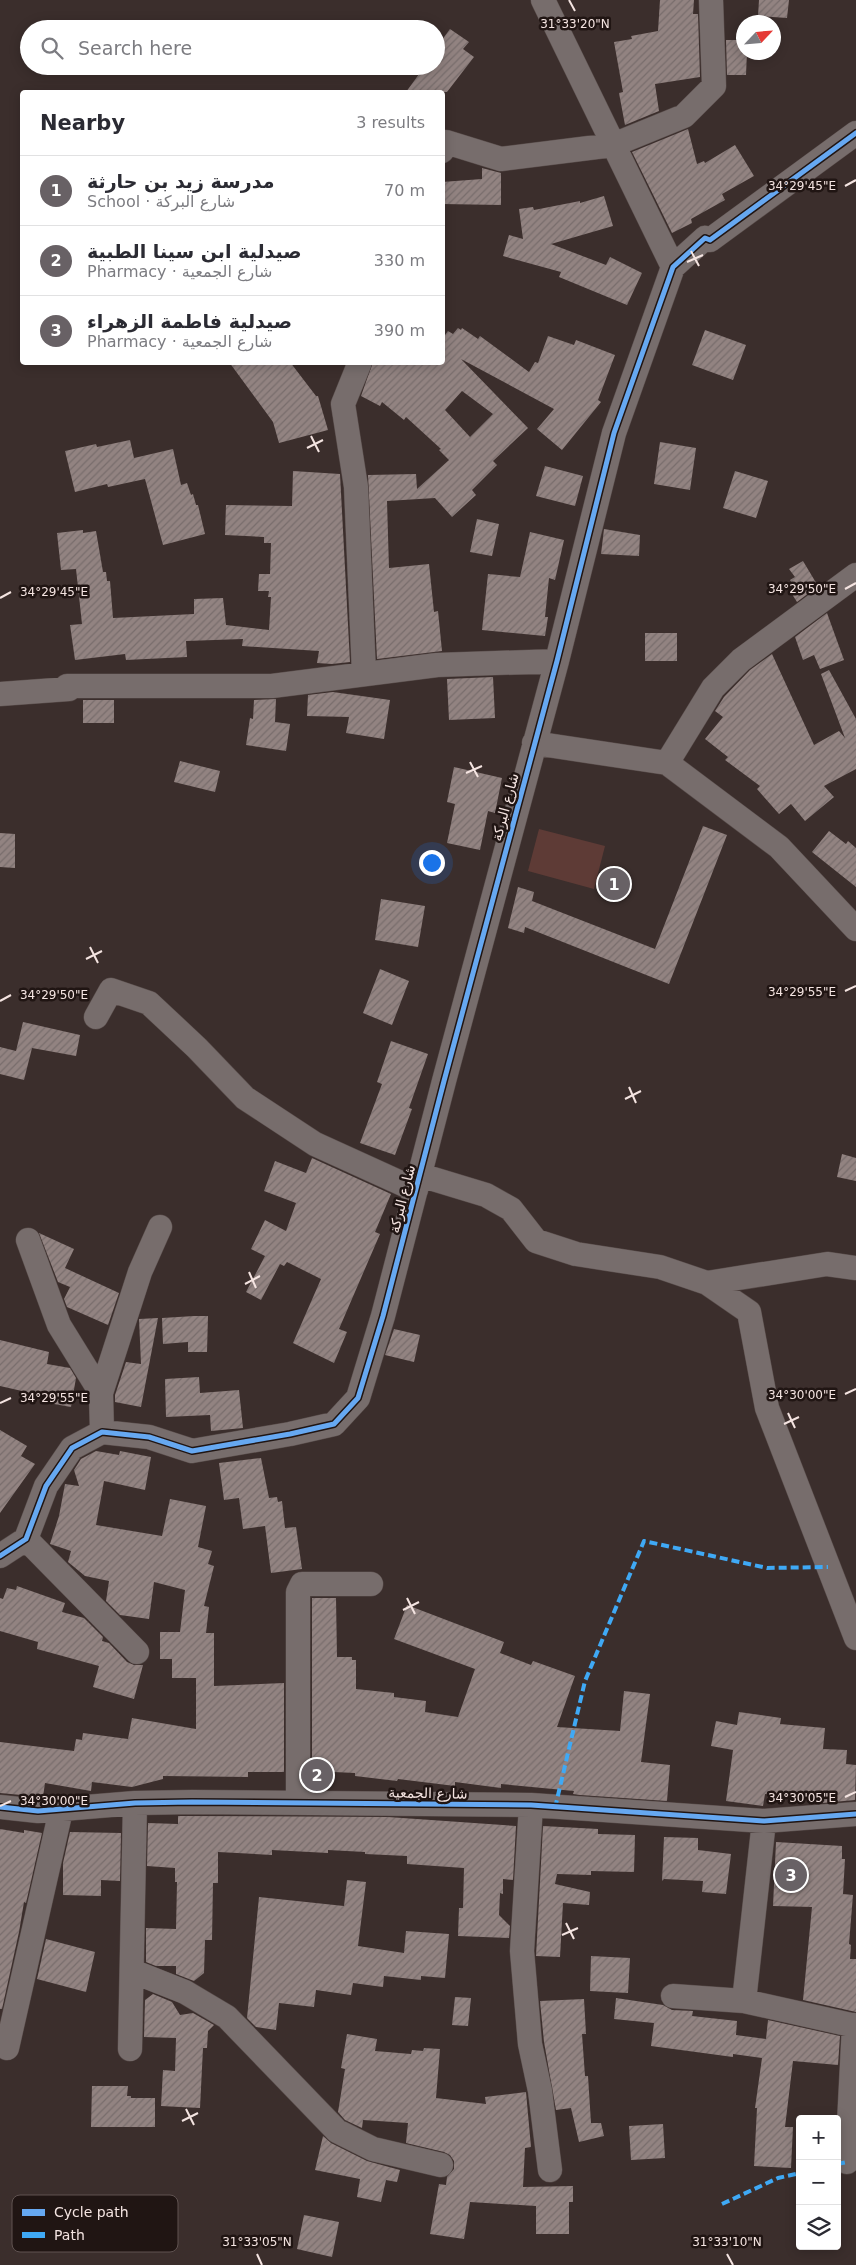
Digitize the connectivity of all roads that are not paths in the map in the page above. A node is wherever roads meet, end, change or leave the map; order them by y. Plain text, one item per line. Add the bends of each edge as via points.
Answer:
1 (542, 0) edge
2 (711, 0) edge
3 (856, 133) edge
4 (445, 144) edge
5 (613, 145) junction
6 (674, 267) junction
7 (359, 365) edge
8 (856, 575) edge
9 (557, 661) junction
10 (364, 674) junction
11 (0, 694) edge
12 (534, 743) junction
13 (667, 763) junction
14 (856, 929) edge
15 (96, 1017) dead end
16 (418, 1182) junction
17 (160, 1227) dead end
18 (28, 1240) dead end
19 (856, 1268) edge
20 (707, 1283) junction
21 (102, 1393) junction
22 (102, 1432) junction
23 (29, 1531) junction
24 (0, 1556) edge
25 (372, 1584) dead end
26 (856, 1638) edge
27 (137, 1652) dead end
28 (135, 1803) junction
29 (298, 1803) junction
30 (531, 1805) junction
31 (0, 1807) edge
32 (61, 1810) junction
33 (856, 1814) edge
34 (764, 1821) junction
35 (132, 1971) junction
36 (673, 1996) dead end
37 (744, 2001) junction
38 (855, 2026) edge
39 (7, 2048) dead end
40 (130, 2048) dead end
41 (847, 2162) dead end
42 (442, 2165) dead end
43 (550, 2170) dead end

1 - 5 street
2 - 5 street via 714,86 684,116
3 - 6 street via 710,240 705,238
4 - 5 street via 502,159
5 - 6 street
6 - 9 street, شارع البركة via 614,434
7 - 10 street via 343,404 356,487
8 - 13 street via 741,660 713,688
9 - 10 street via 437,665
9 - 12 street, شارع البركة
10 - 11 street via 272,686 67,686 69,689
12 - 13 street
12 - 16 street, شارع البركة
13 - 14 street via 780,847
15 - 16 street via 111,990 149,1003 245,1098 315,1144
16 - 20 street via 486,1195 511,1209 536,1242 576,1254 660,1267
16 - 22 street, شارع البركة via 384,1316 358,1398 334,1424 192,1451 149,1437
17 - 21 street via 140,1272
18 - 21 street via 59,1325
19 - 20 street via 827,1264
20 - 26 street via 749,1312 767,1408
21 - 22 street
22 - 23 street via 72,1448 46,1486
23 - 24 street
23 - 27 street
25 - 29 street via 302,1584 298,1592
28 - 29 street, شارع الجمعية
28 - 32 street, شارع الجمعية
28 - 35 street
29 - 30 street, شارع الجمعية
30 - 34 street, شارع الجمعية
30 - 43 street via 522,1951 530,2044 540,2091
31 - 32 street, شارع الجمعية
32 - 39 street
33 - 34 street, شارع الجمعية
34 - 37 street
35 - 40 street
35 - 42 street via 186,1992 227,2017 337,2131 373,2149
36 - 37 street
37 - 38 street
38 - 41 street

